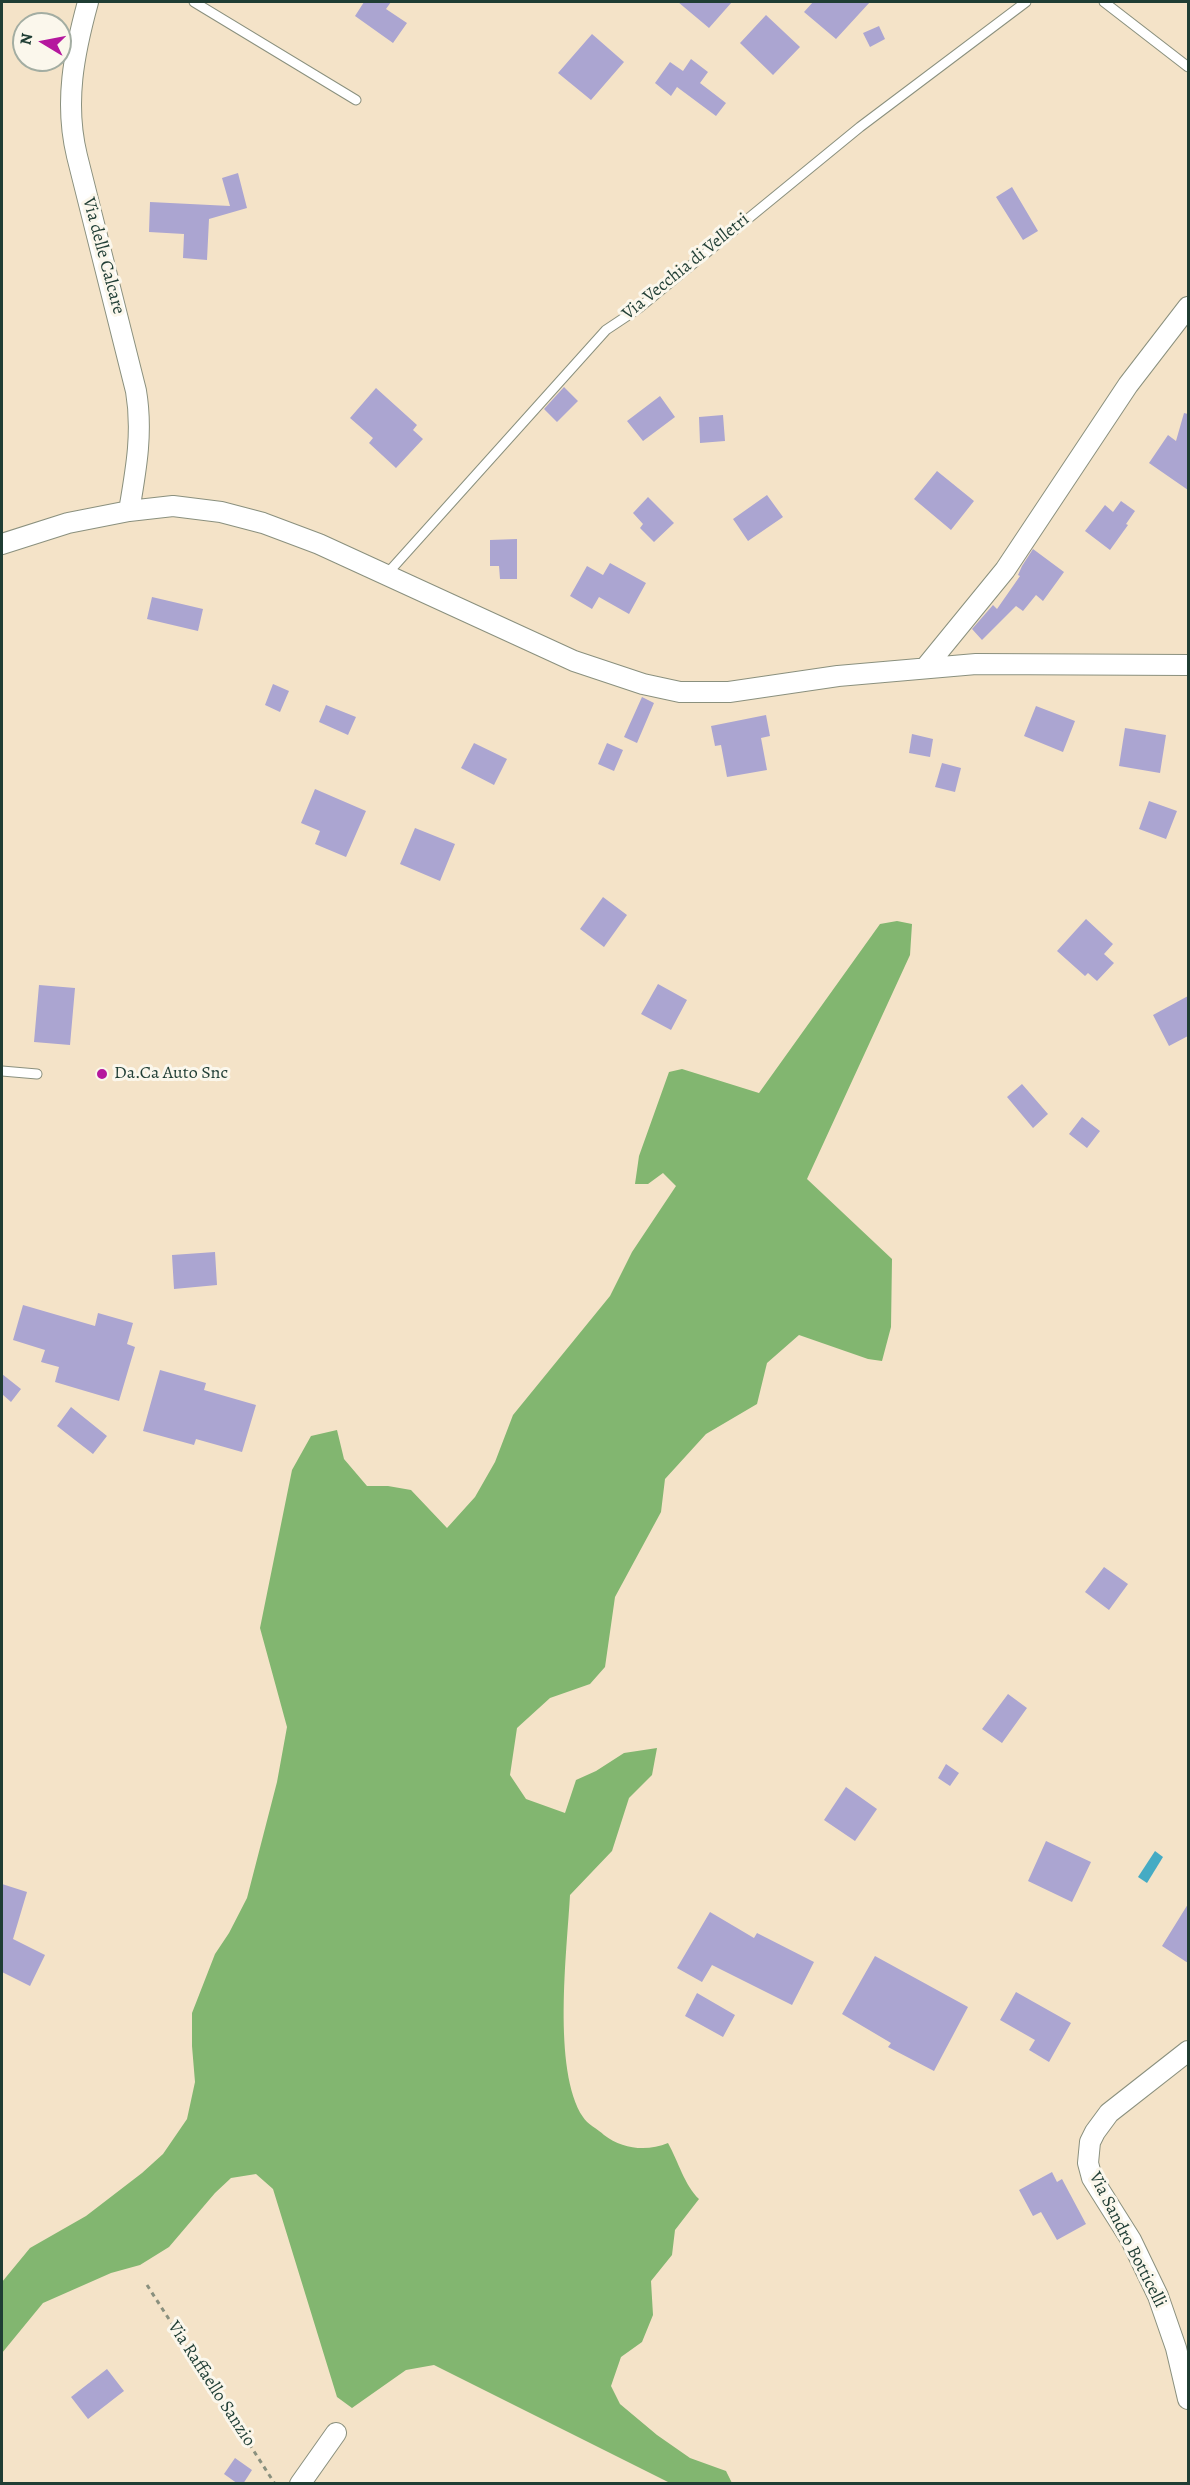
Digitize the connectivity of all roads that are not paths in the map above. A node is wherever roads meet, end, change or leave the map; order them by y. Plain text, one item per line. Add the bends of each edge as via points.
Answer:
1 (88, 2) edge
2 (194, 2) edge
3 (1026, 2) edge
4 (1104, 2) edge
5 (1188, 67) edge
6 (356, 100) dead end
7 (1188, 307) edge
8 (129, 511) junction
9 (2, 544) edge
10 (386, 575) junction
11 (1188, 665) edge
12 (925, 668) junction
13 (2, 1071) edge
14 (36, 1074) dead end
15 (1188, 2051) edge
16 (1188, 2399) edge
17 (336, 2433) dead end
18 (300, 2484) edge

1 - 8 street, Via delle Calcare via 71,79 70,121 138,404 139,446
2 - 6 lane
3 - 10 lane, Via Vecchia di Velletri via 860,127 650,299 606,330
4 - 5 lane
7 - 12 street via 1128,385 1005,570
8 - 9 street via 68,523
8 - 10 street via 185,506 236,515 319,544
10 - 12 street via 574,661 680,692 736,692 838,676
11 - 12 street via 976,664
13 - 14 lane
15 - 16 street, Via Sandro Botticelli via 1109,2113 1090,2142 1088,2163 1092,2178 1131,2240 1154,2287 1176,2348
17 - 18 street

